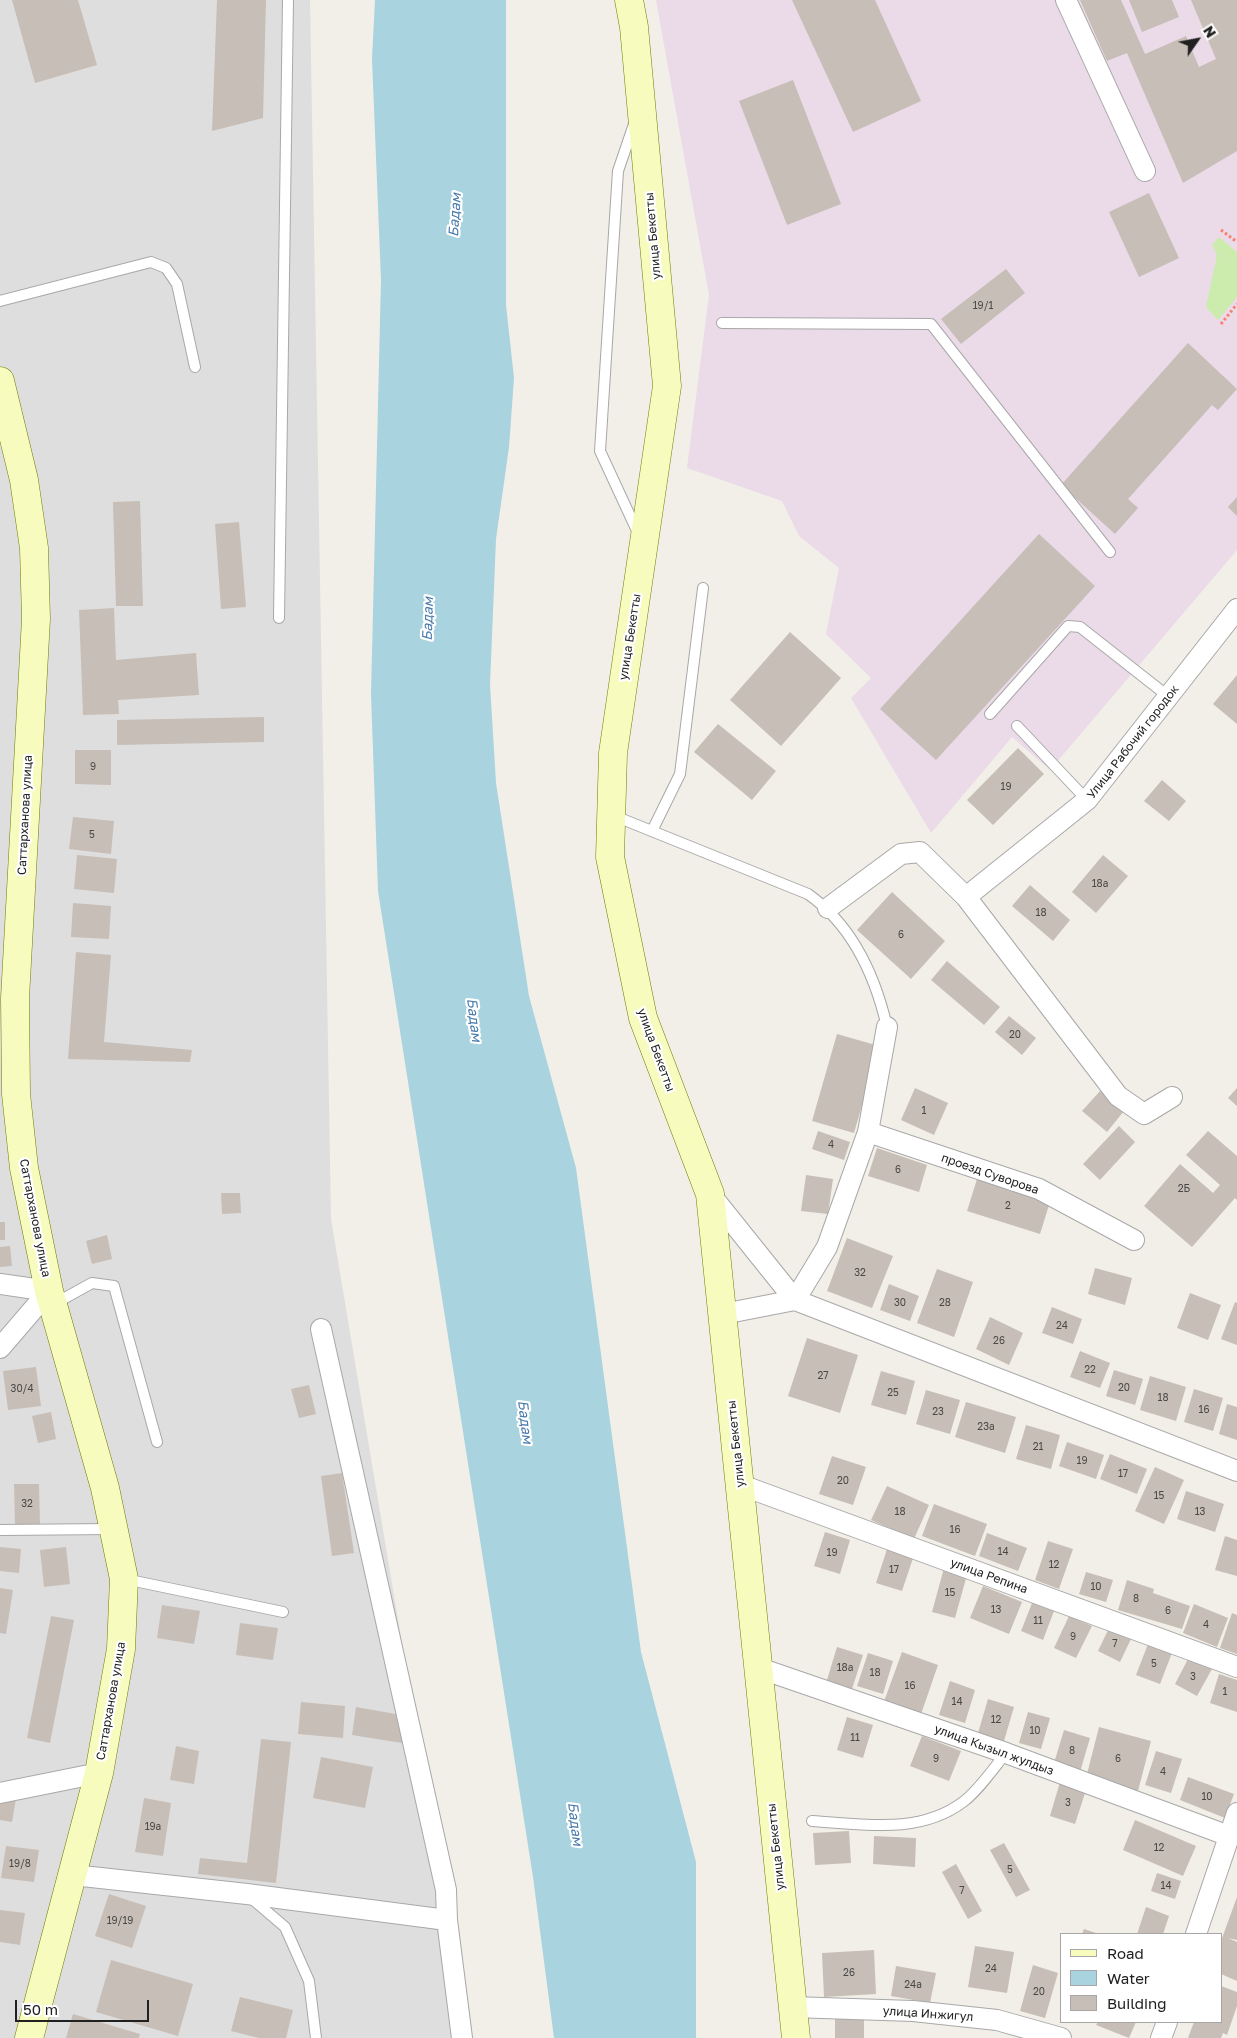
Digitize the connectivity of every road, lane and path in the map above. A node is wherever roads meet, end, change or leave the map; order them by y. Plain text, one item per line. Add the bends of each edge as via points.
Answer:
1 (288, 0) edge
2 (1066, 0) edge
3 (632, 1) edge
4 (641, 104) junction
5 (1145, 171) dead end
6 (1221, 230) dead end
7 (1237, 242) edge
8 (0, 301) edge
9 (1237, 304) edge
10 (722, 323) dead end
11 (1221, 324) dead end
12 (195, 367) dead end
13 (0, 381) edge
14 (644, 545) junction
15 (1110, 552) dead end
16 (703, 588) dead end
17 (1237, 609) edge
18 (279, 618) dead end
19 (1169, 696) junction
20 (990, 714) dead end
21 (1017, 726) dead end
22 (1088, 800) junction
23 (611, 815) junction
24 (652, 831) junction
25 (966, 897) junction
26 (828, 908) junction
27 (887, 1027) joint
28 (1172, 1097) dead end
29 (868, 1132) junction
30 (710, 1194) junction
31 (1134, 1240) dead end
32 (0, 1284) edge
33 (51, 1298) junction
34 (795, 1300) junction
35 (723, 1314) junction
36 (321, 1329) dead end
37 (0, 1348) edge
38 (158, 1442) dead end
39 (1237, 1471) edge
40 (741, 1484) junction
41 (114, 1529) junction
42 (0, 1530) edge
43 (124, 1579) junction
44 (284, 1612) dead end
45 (1237, 1667) edge
46 (759, 1668) junction
47 (1006, 1753) junction
48 (99, 1773) junction
49 (0, 1793) edge
50 (1237, 1813) edge
51 (812, 1821) dead end
52 (1229, 1836) junction
53 (73, 1875) junction
54 (247, 1894) junction
55 (447, 1920) junction
56 (1196, 1933) edge
57 (792, 2007) junction
58 (1167, 2023) edge
59 (29, 2038) edge
60 (316, 2038) edge
61 (462, 2038) edge
62 (796, 2038) edge
63 (1061, 2038) edge
64 (1161, 2038) edge

1 - 18 lane
2 - 5 street
3 - 4 street, улица Бекетты
4 - 14 street, улица Бекетты via 667,386
4 - 14 lane via 618,171 600,451
6 - 7 path
8 - 12 lane via 151,262 166,268 177,284
9 - 11 path
10 - 15 lane via 931,324
13 - 33 street, Саттарханова улица via 24,480 34,548 36,619 15,998 16,1094 24,1168
14 - 23 street, улица Бекетты via 613,753
16 - 24 lane via 680,774
17 - 19 street, Улица Рабочий городок
19 - 20 lane via 1080,627 1068,626
19 - 22 street, Улица Рабочий городок
21 - 22 lane
22 - 25 street, Улица Рабочий городок
23 - 24 lane
23 - 30 street, улица Бекетты via 610,857 642,1018
24 - 26 lane via 808,894
25 - 26 street via 920,852 901,854
25 - 28 street via 1118,1096 1144,1114
26 - 27 lane via 862,953 880,996
27 - 29 street
29 - 31 street, проезд Суворова via 1039,1189
29 - 34 street via 827,1247
30 - 34 street
30 - 35 street, улица Бекетты
32 - 33 street
33 - 37 street
33 - 38 lane via 92,1283 114,1286
33 - 41 street, Саттарханова улица
34 - 35 street
34 - 39 street
35 - 40 street, улица Бекетты
36 - 55 street via 446,1890
40 - 45 street, улица Репина
40 - 46 street, улица Бекетты
41 - 42 lane
41 - 43 street, Саттарханова улица
43 - 44 lane
43 - 48 street, Саттарханова улица via 121,1649
46 - 47 street, улица Кызыл жулдыз
46 - 57 street, улица Бекетты
47 - 51 lane via 964,1802 928,1821 891,1826
47 - 52 street, улица Кызыл жулдыз
48 - 49 street
48 - 53 street, Саттарханова улица
50 - 52 street
52 - 56 street
53 - 54 street
53 - 59 street, Саттарханова улица
54 - 55 street
54 - 60 lane via 285,1927 308,1981
55 - 61 street
57 - 62 street, улица Бекетты
57 - 63 street, улица Инжигул via 913,2011 997,2020
58 - 64 street

